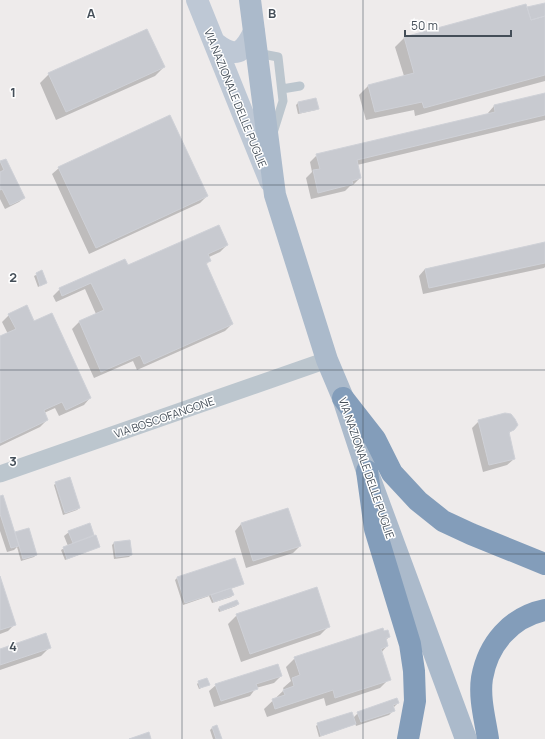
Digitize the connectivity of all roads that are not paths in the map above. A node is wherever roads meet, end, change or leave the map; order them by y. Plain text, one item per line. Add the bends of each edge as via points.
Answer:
1 (197, 0) edge
2 (250, 0) edge
3 (254, 32) junction
4 (214, 42) junction
5 (257, 53) junction
6 (300, 86) dead end
7 (282, 89) junction
8 (269, 146) junction
9 (275, 195) junction
10 (327, 360) junction
11 (343, 398) junction
12 (367, 471) junction
13 (0, 474) edge
14 (545, 564) edge
15 (545, 610) edge
16 (408, 739) edge
17 (466, 739) edge
18 (488, 739) edge

1 - 4 main road, VIA NAZIONALE DELLE PUGLIE
2 - 3 main road, VIA NAZIONALE DELLE PUGLIE
3 - 4 main road via 247,46 240,51 224,50
3 - 5 main road, VIA NAZIONALE DELLE PUGLIE
4 - 9 main road, VIA NAZIONALE DELLE PUGLIE
5 - 7 lane via 278,57
5 - 8 main road, VIA NAZIONALE DELLE PUGLIE
6 - 7 lane
7 - 8 lane via 283,101
8 - 9 main road, VIA NAZIONALE DELLE PUGLIE
9 - 10 main road, VIA NAZIONALE DELLE PUGLIE
10 - 11 main road, VIA NAZIONALE DELLE PUGLIE
10 - 13 street, VIA BOSCOFANGONE
11 - 12 main road, VIA NAZIONALE DELLE PUGLIE
11 - 14 highway via 375,440 392,473 418,501 444,521
12 - 16 highway via 375,529 410,644 415,701
12 - 17 main road, VIA NAZIONALE DELLE PUGLIE
15 - 18 highway via 514,622 490,652 482,678 482,704

